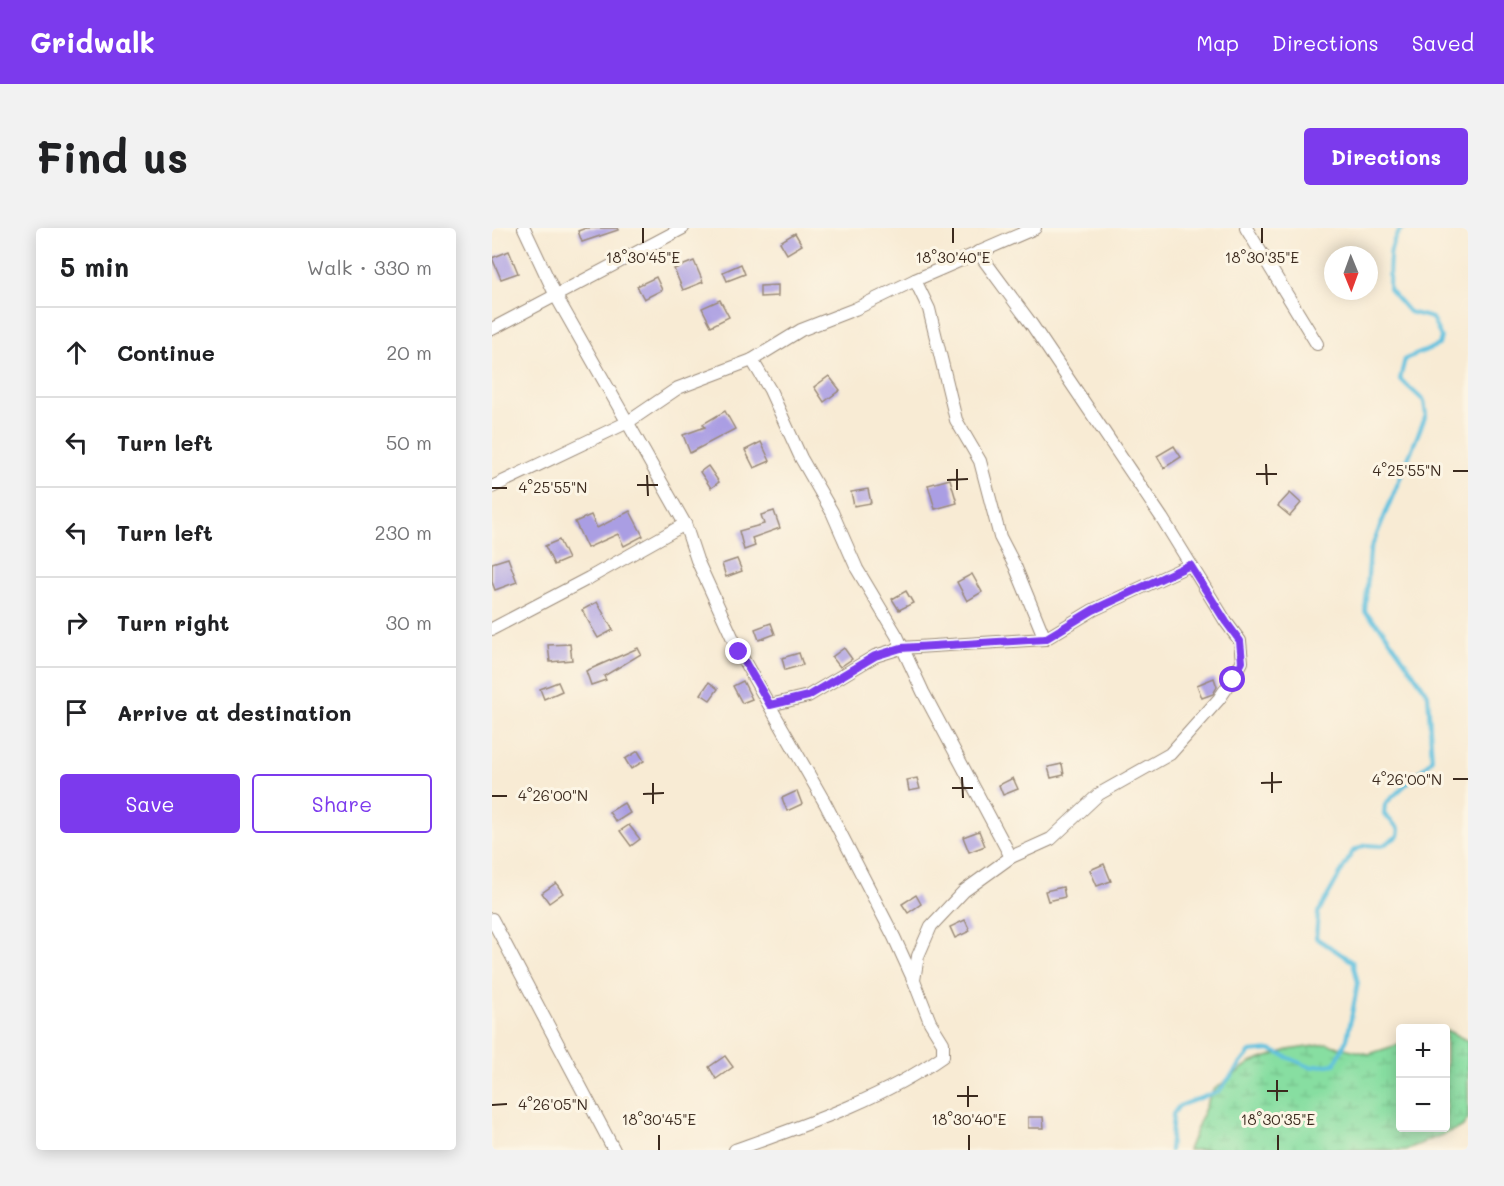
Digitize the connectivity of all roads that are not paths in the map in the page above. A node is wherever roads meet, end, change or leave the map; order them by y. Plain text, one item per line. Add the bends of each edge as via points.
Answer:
1 (524, 228) edge
2 (683, 228) edge
3 (1035, 228) edge
4 (1246, 228) edge
5 (978, 252) junction
6 (915, 280) junction
7 (556, 297) junction
8 (492, 329) edge
9 (1317, 344) dead end
10 (752, 360) junction
11 (628, 422) junction
12 (492, 487) edge
13 (685, 524) junction
14 (1190, 565) junction
15 (492, 629) edge
16 (1045, 639) junction
17 (901, 648) junction
18 (770, 705) junction
19 (1011, 857) junction
20 (492, 919) edge
21 (914, 981) junction
22 (614, 1150) edge
23 (735, 1150) edge

1 - 7 street
2 - 7 street
3 - 5 street
4 - 9 street
5 - 6 street
5 - 14 street via 1070,380
6 - 10 street via 801,330
6 - 16 street via 929,309 956,420 980,461 1000,537
7 - 8 street
7 - 11 street
10 - 11 street via 678,388
10 - 17 street
11 - 12 street
11 - 13 street
13 - 15 street
13 - 18 street via 739,652
14 - 16 street via 1093,610
14 - 19 street via 1240,641 1242,662 1233,680 1170,754 1099,794 1051,839
16 - 17 street
17 - 18 street via 875,656 808,696
17 - 19 street
18 - 21 street via 825,803
19 - 21 street via 964,891 931,926 918,956
20 - 22 street
21 - 23 street via 943,1043 943,1056 920,1073 877,1094

